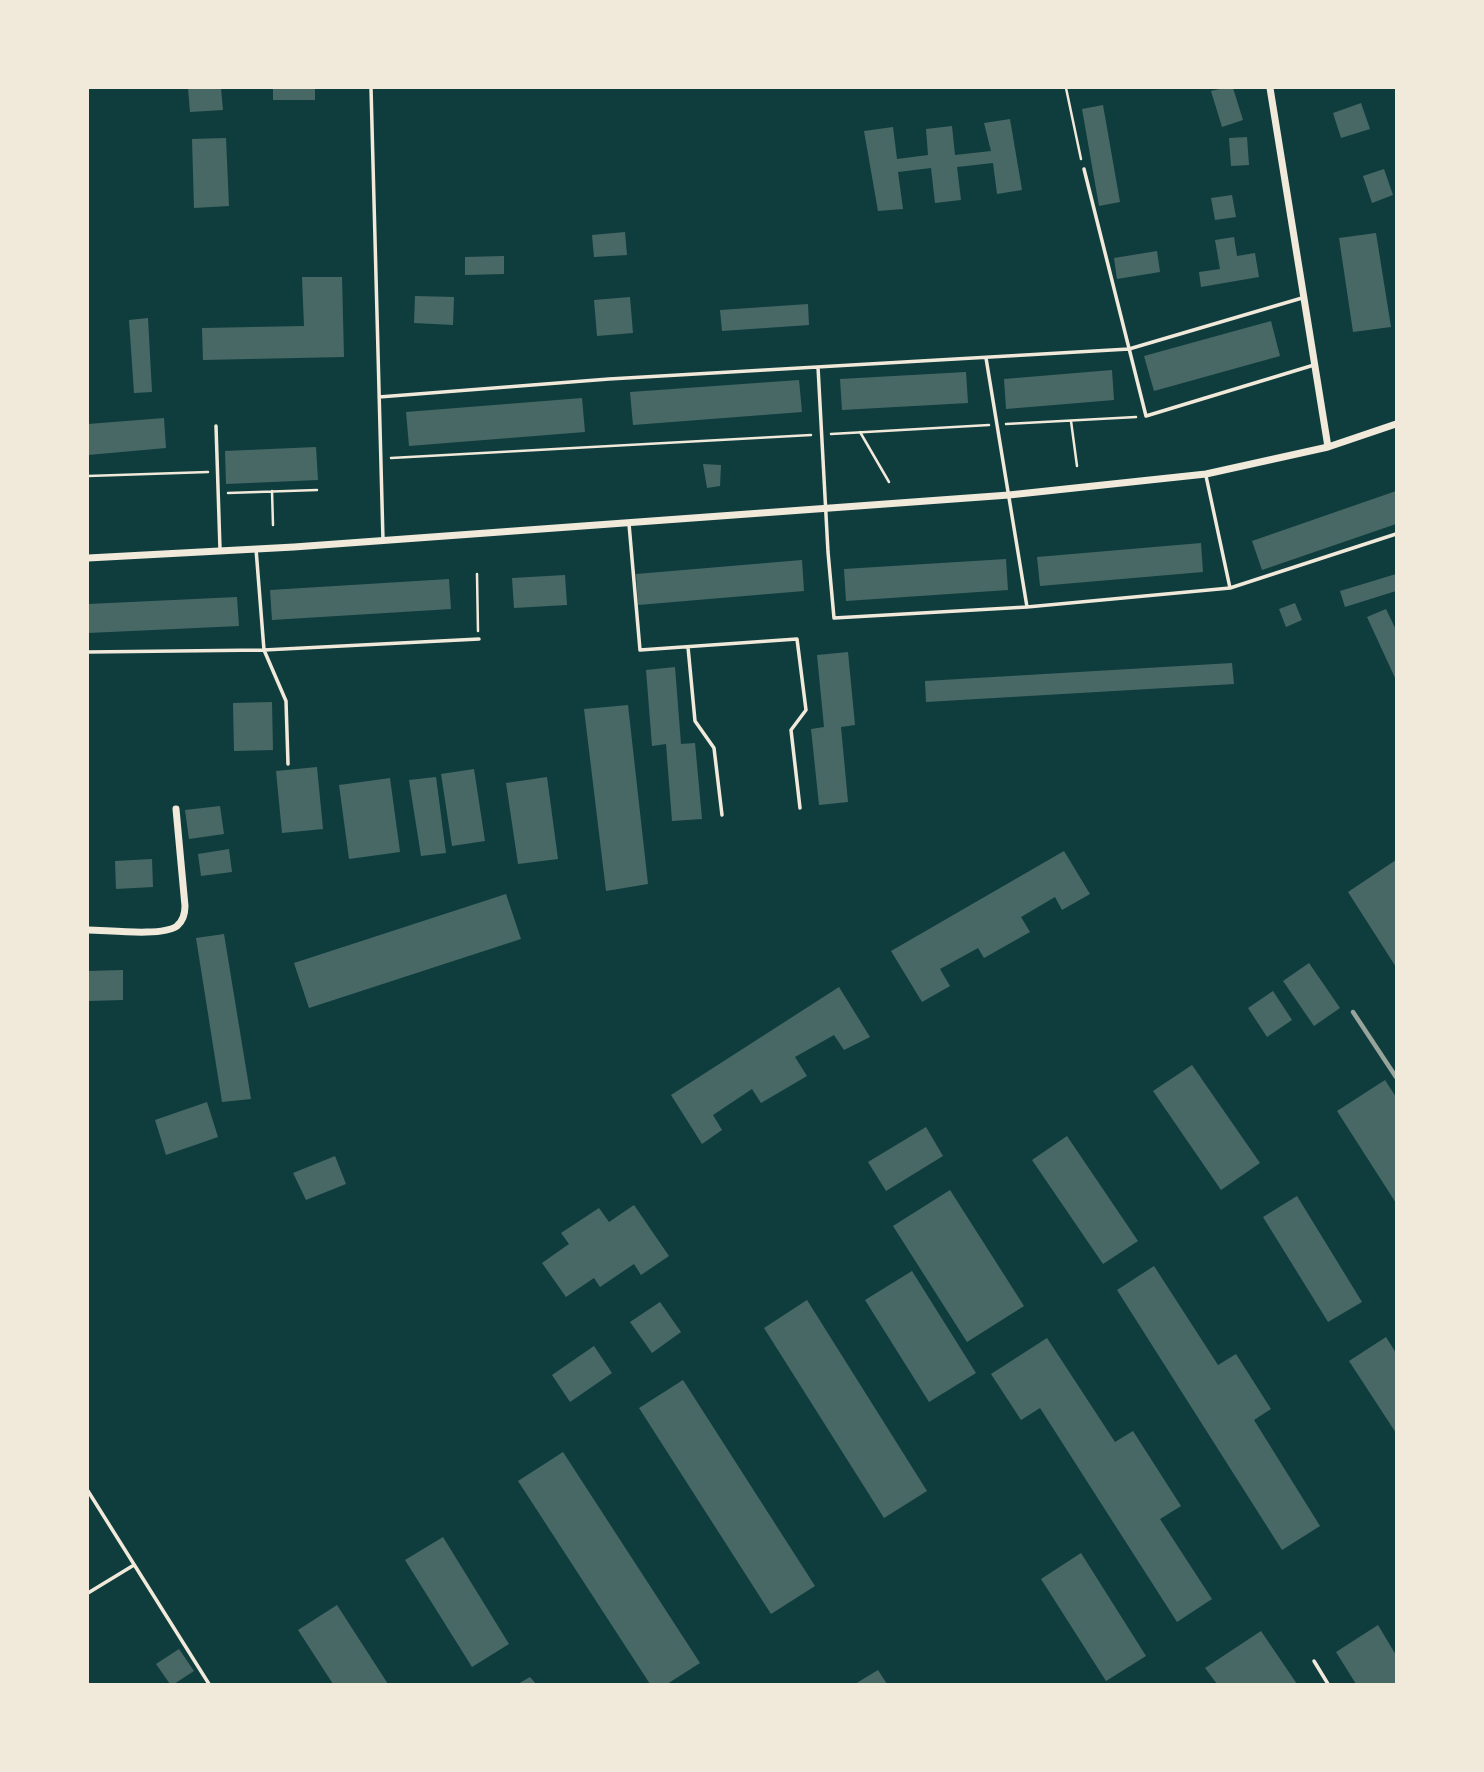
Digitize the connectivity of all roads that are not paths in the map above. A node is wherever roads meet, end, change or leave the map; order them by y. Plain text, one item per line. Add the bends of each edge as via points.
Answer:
1 (371, 88) edge
2 (1270, 88) edge
3 (1084, 169) road end
4 (1304, 297) junction
5 (1129, 349) junction
6 (986, 358) junction
7 (1314, 365) junction
8 (818, 367) junction
9 (379, 397) junction
10 (1396, 424) edge
11 (216, 426) dead end
12 (1328, 447) junction
13 (1206, 474) junction
14 (1009, 495) junction
15 (825, 509) junction
16 (628, 522) junction
17 (1396, 534) edge
18 (383, 540) junction
19 (256, 549) junction
20 (220, 551) junction
21 (88, 558) edge
22 (1230, 588) junction
23 (1027, 607) junction
24 (479, 639) road end
25 (688, 647) junction
26 (264, 650) junction
27 (88, 652) edge
28 (288, 764) dead end
29 (800, 808) dead end
30 (176, 809) dead end
31 (722, 814) dead end
32 (88, 930) edge
33 (88, 1491) edge
34 (134, 1565) junction
35 (88, 1593) edge
36 (1314, 1661) dead end
37 (209, 1685) edge
38 (1328, 1685) edge

1 - 9 lane
2 - 4 street
3 - 5 lane
4 - 5 lane
4 - 7 street
5 - 6 lane
5 - 7 lane via 1146,416
6 - 8 lane
6 - 14 lane
7 - 12 street
8 - 9 lane
8 - 15 lane
9 - 18 lane
10 - 12 street
11 - 20 lane
12 - 13 street
13 - 14 street
13 - 22 lane
14 - 15 street
14 - 23 lane
15 - 16 street
15 - 23 lane via 834,618
16 - 18 street
16 - 25 lane via 639,650
17 - 22 lane
18 - 19 street
19 - 20 street
19 - 26 lane
20 - 21 street
22 - 23 lane
24 - 26 lane
25 - 29 lane via 797,639 806,710 791,730
25 - 31 lane via 695,721 715,748
26 - 27 lane
26 - 28 lane via 286,701
30 - 32 street via 185,906 181,921 161,931
33 - 34 lane
34 - 35 lane
34 - 37 lane
36 - 38 lane

